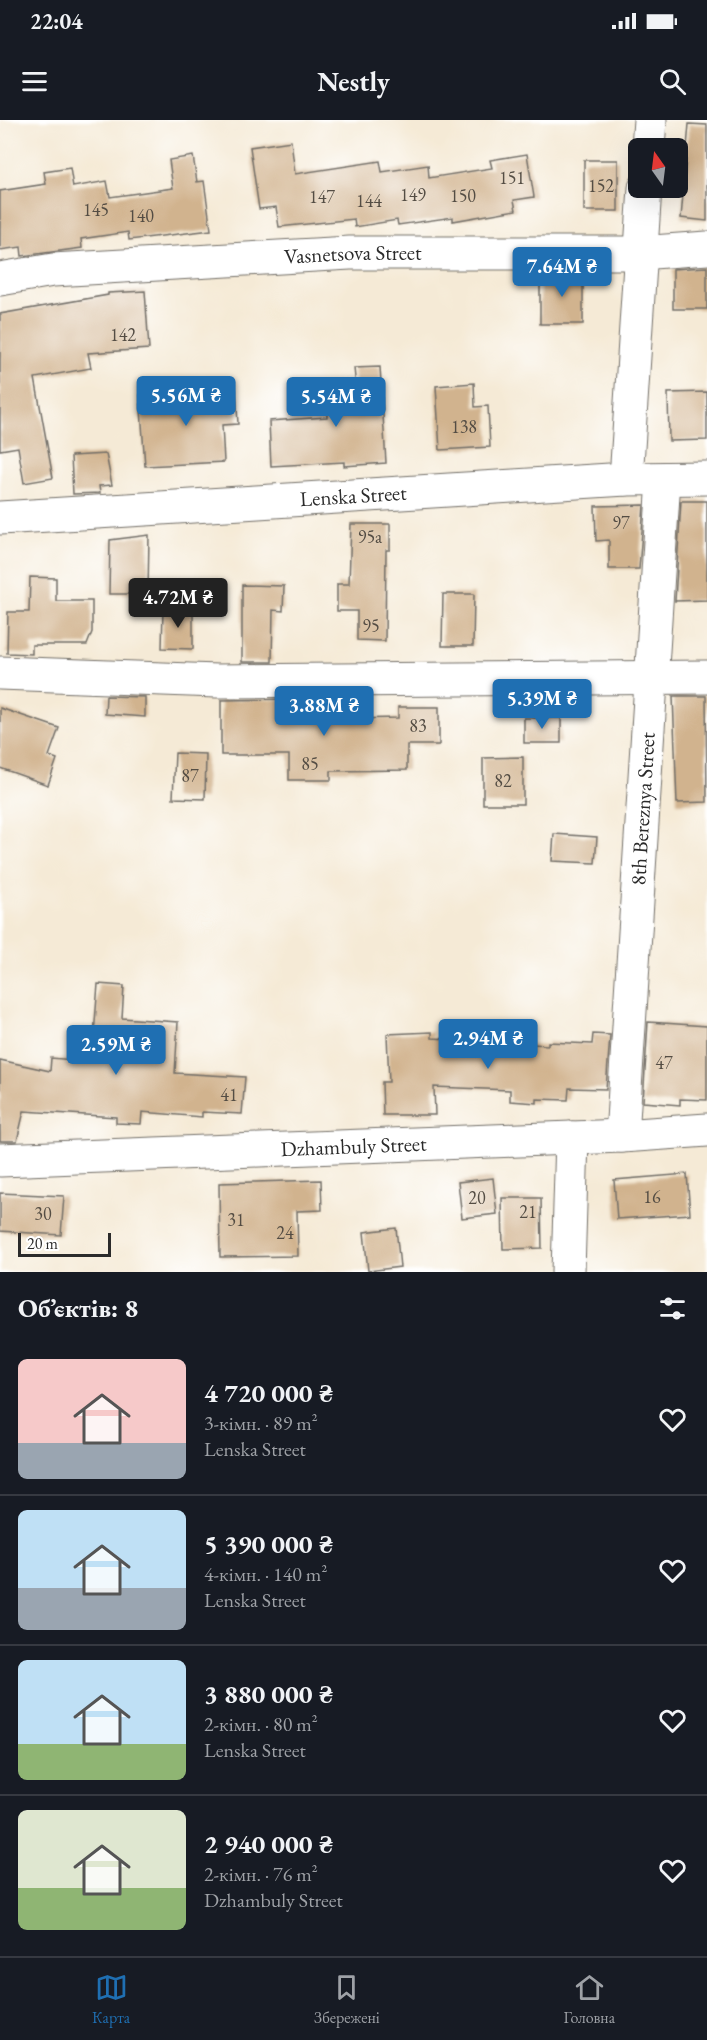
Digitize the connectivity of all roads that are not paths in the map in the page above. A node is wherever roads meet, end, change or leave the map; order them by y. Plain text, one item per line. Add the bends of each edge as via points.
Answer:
1 (650, 120) edge
2 (649, 138) edge
3 (644, 198) edge
4 (707, 248) edge
5 (639, 253) junction
6 (0, 279) edge
7 (707, 478) edge
8 (664, 479) junction
9 (626, 480) junction
10 (0, 518) edge
11 (0, 673) edge
12 (707, 677) edge
13 (651, 678) junction
14 (707, 1130) edge
15 (622, 1136) junction
16 (572, 1138) junction
17 (0, 1160) edge
18 (568, 1272) edge

1 - 2 street
3 - 5 street
4 - 5 street, Vasnetsova Street
5 - 6 street, Vasnetsova Street via 350,253 53,270
5 - 9 street
7 - 8 street, Lenska Street
8 - 9 street, Lenska Street
8 - 13 street, 8th Bereznya Street
9 - 10 street, Lenska Street
11 - 13 street via 217,681
12 - 13 street
13 - 15 street, 8th Bereznya Street
14 - 15 street, Dzhambuly Street
15 - 16 street, Dzhambuly Street
16 - 17 street, Dzhambuly Street
16 - 18 street

